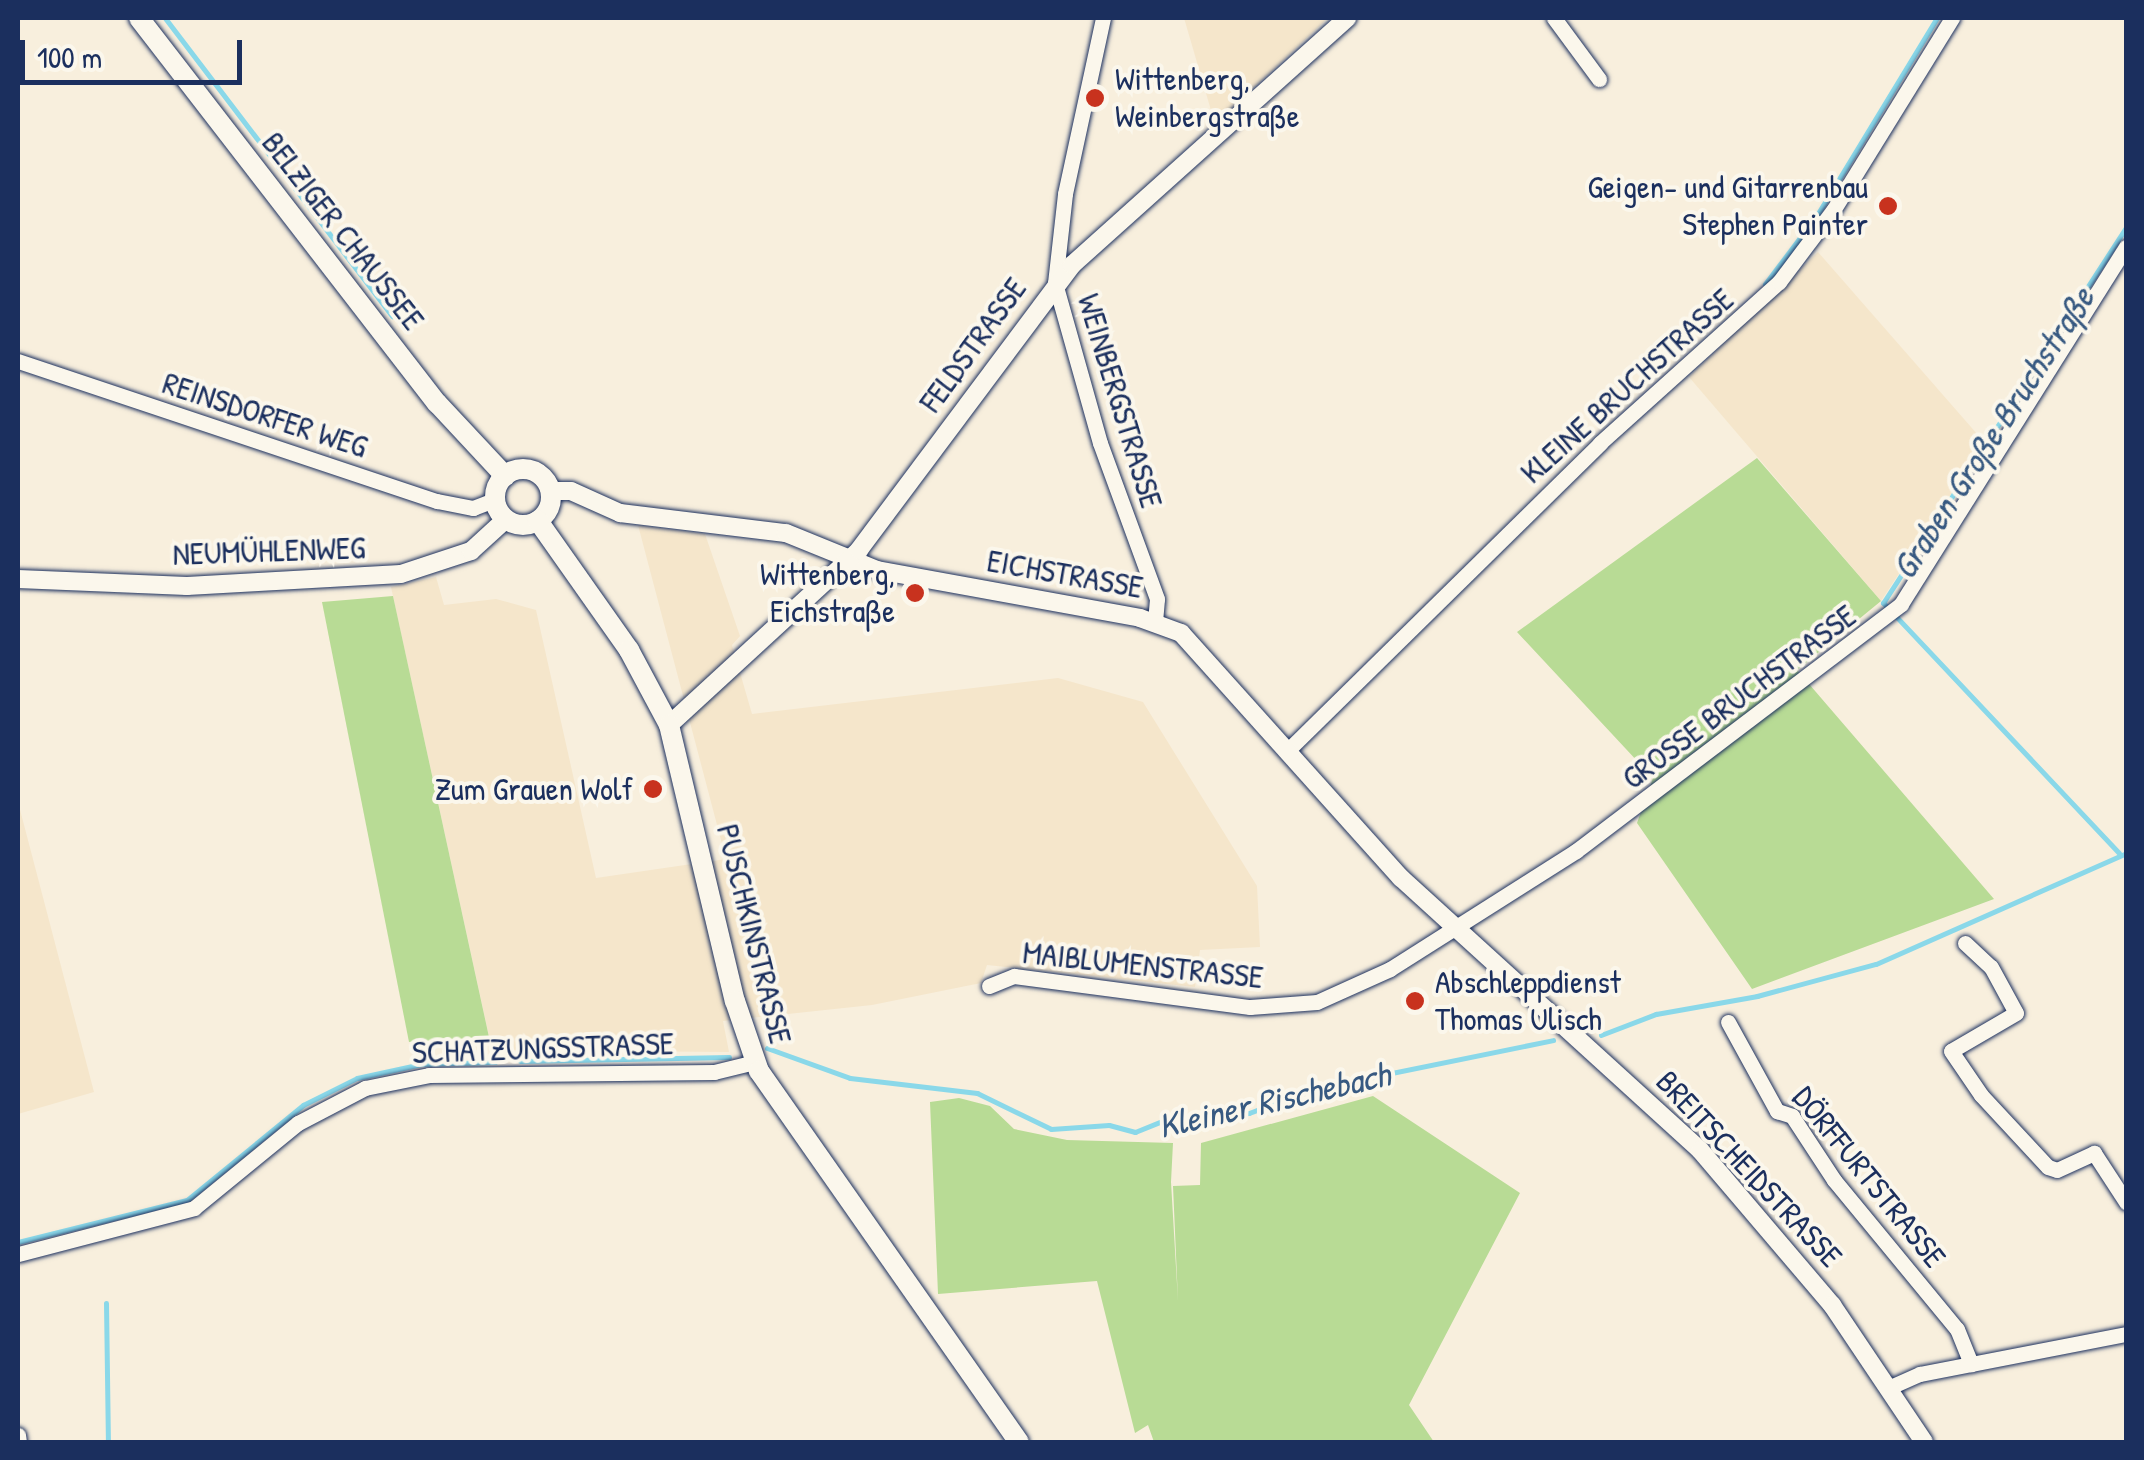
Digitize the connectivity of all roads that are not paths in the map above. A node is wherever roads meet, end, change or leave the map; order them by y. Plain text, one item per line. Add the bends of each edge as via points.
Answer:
1 (140, 18) edge
2 (1104, 18) edge
3 (1346, 18) edge
4 (1554, 18) edge
5 (1952, 18) edge
6 (1599, 79) dead end
7 (2126, 248) edge
8 (1055, 283) junction
9 (18, 362) edge
10 (506, 476) junction
11 (551, 490) junction
12 (500, 509) junction
13 (538, 521) junction
14 (850, 560) junction
15 (18, 580) edge
16 (1155, 621) junction
17 (669, 725) junction
18 (1286, 751) junction
19 (1452, 927) junction
20 (1965, 943) dead end
21 (989, 986) dead end
22 (1728, 1022) dead end
23 (751, 1055) junction
24 (2126, 1202) edge
25 (18, 1254) edge
26 (2126, 1334) edge
27 (1971, 1364) junction
28 (1888, 1388) junction
29 (1019, 1442) edge
30 (1924, 1442) edge

1 - 10 main road, BELZIGER CHAUSSEE via 437,402
2 - 8 street, WEINBERGSTRASSE via 1065,194
3 - 8 street, FELDSTRASSE
4 - 6 street
5 - 18 street, KLEINE BRUCHSTRASSE via 1834,209 1779,282 1612,430
7 - 19 street, GROSSE BRUCHSTRASSE via 1928,568 1890,616 1630,815
8 - 14 street, FELDSTRASSE
8 - 16 street, WEINBERGSTRASSE via 1100,443 1157,599
9 - 12 street, REINSDORFER WEG via 409,492 466,508
10 - 11 main road via 532,470
10 - 12 main road
11 - 13 main road via 549,508
11 - 14 street, EICHSTRASSE via 573,492 620,513 786,534
12 - 13 main road via 521,525
12 - 15 street, NEUMÜHLENWEG via 471,552 381,576 170,586
13 - 17 main road, PUSCHKINSTRASSE via 628,650
14 - 16 street, EICHSTRASSE
14 - 17 street, FELDSTRASSE
16 - 18 street, EICHSTRASSE via 1181,633
17 - 23 main road, PUSCHKINSTRASSE
18 - 19 street, EICHSTRASSE
19 - 21 street, MAIBLUMENSTRASSE via 1348,992 1295,1005 1250,1007 1014,976
19 - 28 street, BREITSCHEIDSTRASSE via 1700,1150 1815,1282
20 - 24 street via 1991,966 2016,1012 1951,1050 1981,1095 2048,1167 2057,1170 2094,1153
22 - 27 street, DÖRFFURTSTRASSE via 1778,1111 1792,1116 1834,1180 1957,1329
23 - 25 street, SCHATZUNGSSTRASSE via 714,1072 429,1075 365,1088 298,1122 194,1208
23 - 29 main road, PUSCHKINSTRASSE
26 - 27 street
27 - 28 street
28 - 30 street, BREITSCHEIDSTRASSE

